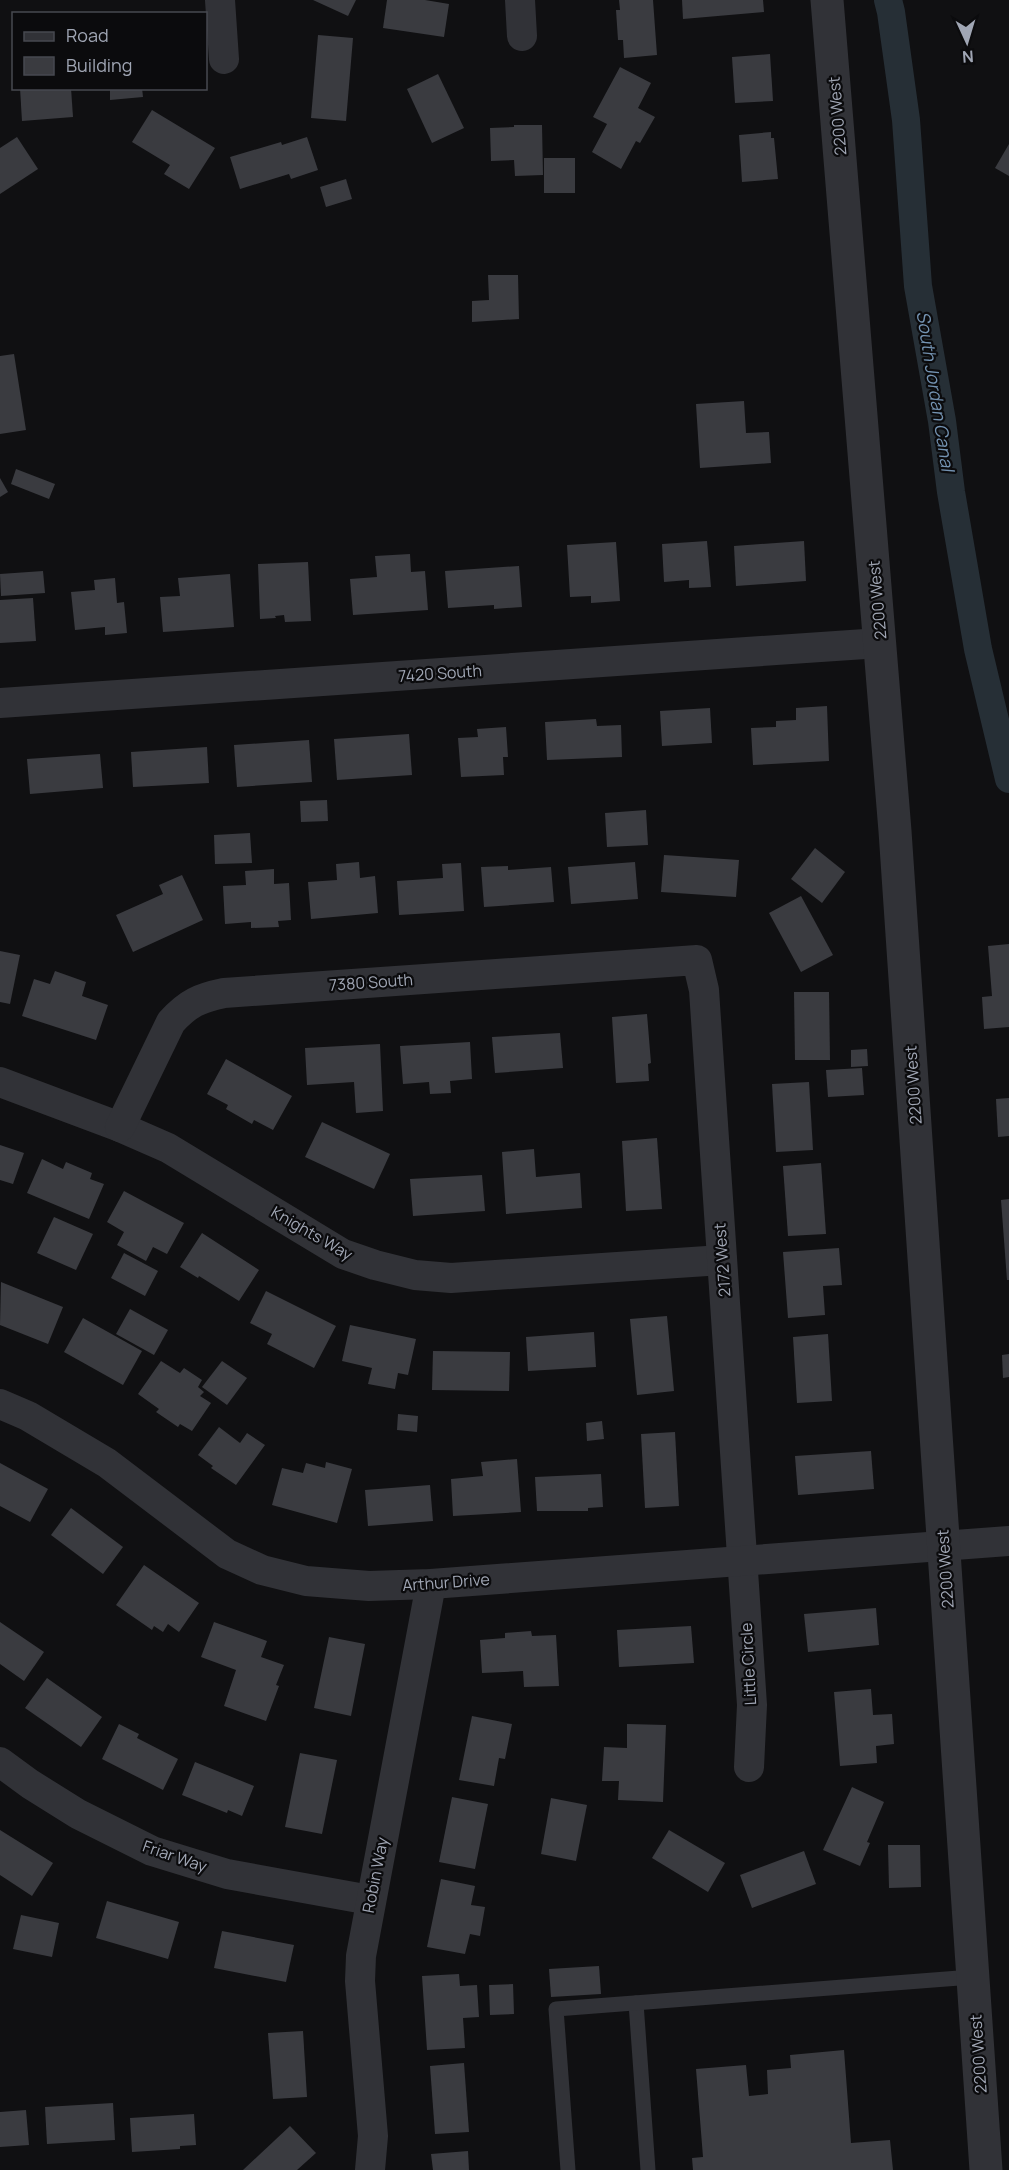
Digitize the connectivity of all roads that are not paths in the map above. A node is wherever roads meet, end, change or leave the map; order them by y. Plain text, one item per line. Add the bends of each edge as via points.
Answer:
1 (220, 0) edge
2 (520, 0) edge
3 (827, 0) edge
4 (522, 36) dead end
5 (224, 58) dead end
6 (880, 643) junction
7 (0, 703) edge
8 (697, 960) joint
9 (0, 1082) edge
10 (120, 1127) junction
11 (722, 1260) junction
12 (0, 1404) edge
13 (1009, 1541) edge
14 (943, 1546) junction
15 (742, 1560) junction
16 (431, 1584) junction
17 (0, 1762) edge
18 (749, 1767) dead end
19 (370, 1900) junction
20 (972, 1977) junction
21 (636, 2003) junction
22 (370, 2170) edge
23 (568, 2170) edge
24 (648, 2170) edge
25 (986, 2170) edge

1 - 5 street
2 - 4 street
3 - 6 street, 2200 West
6 - 7 street, 7420 South
6 - 14 street, 2200 West
8 - 10 street, 7380 South via 224,993 200,998 171,1022
8 - 11 street, 2172 West via 704,990
9 - 10 street, Knights Way
10 - 11 street, Knights Way via 168,1148 343,1254 415,1275 451,1278
11 - 15 street, 2172 West
12 - 16 street, Arthur Drive via 107,1463 227,1554 262,1570 306,1581 369,1586
13 - 14 street, Arthur Drive
14 - 15 street, Arthur Drive
14 - 20 street, 2200 West
15 - 16 street, Arthur Drive
15 - 18 street, Little Circle via 752,1705
16 - 19 street, Robin Way
17 - 19 street, Friar Way via 78,1814 152,1851 227,1874
19 - 22 street, Robin Way via 360,1981 373,2136
20 - 21 lane
20 - 25 street, 2200 West
21 - 23 lane via 556,2009
21 - 24 lane

